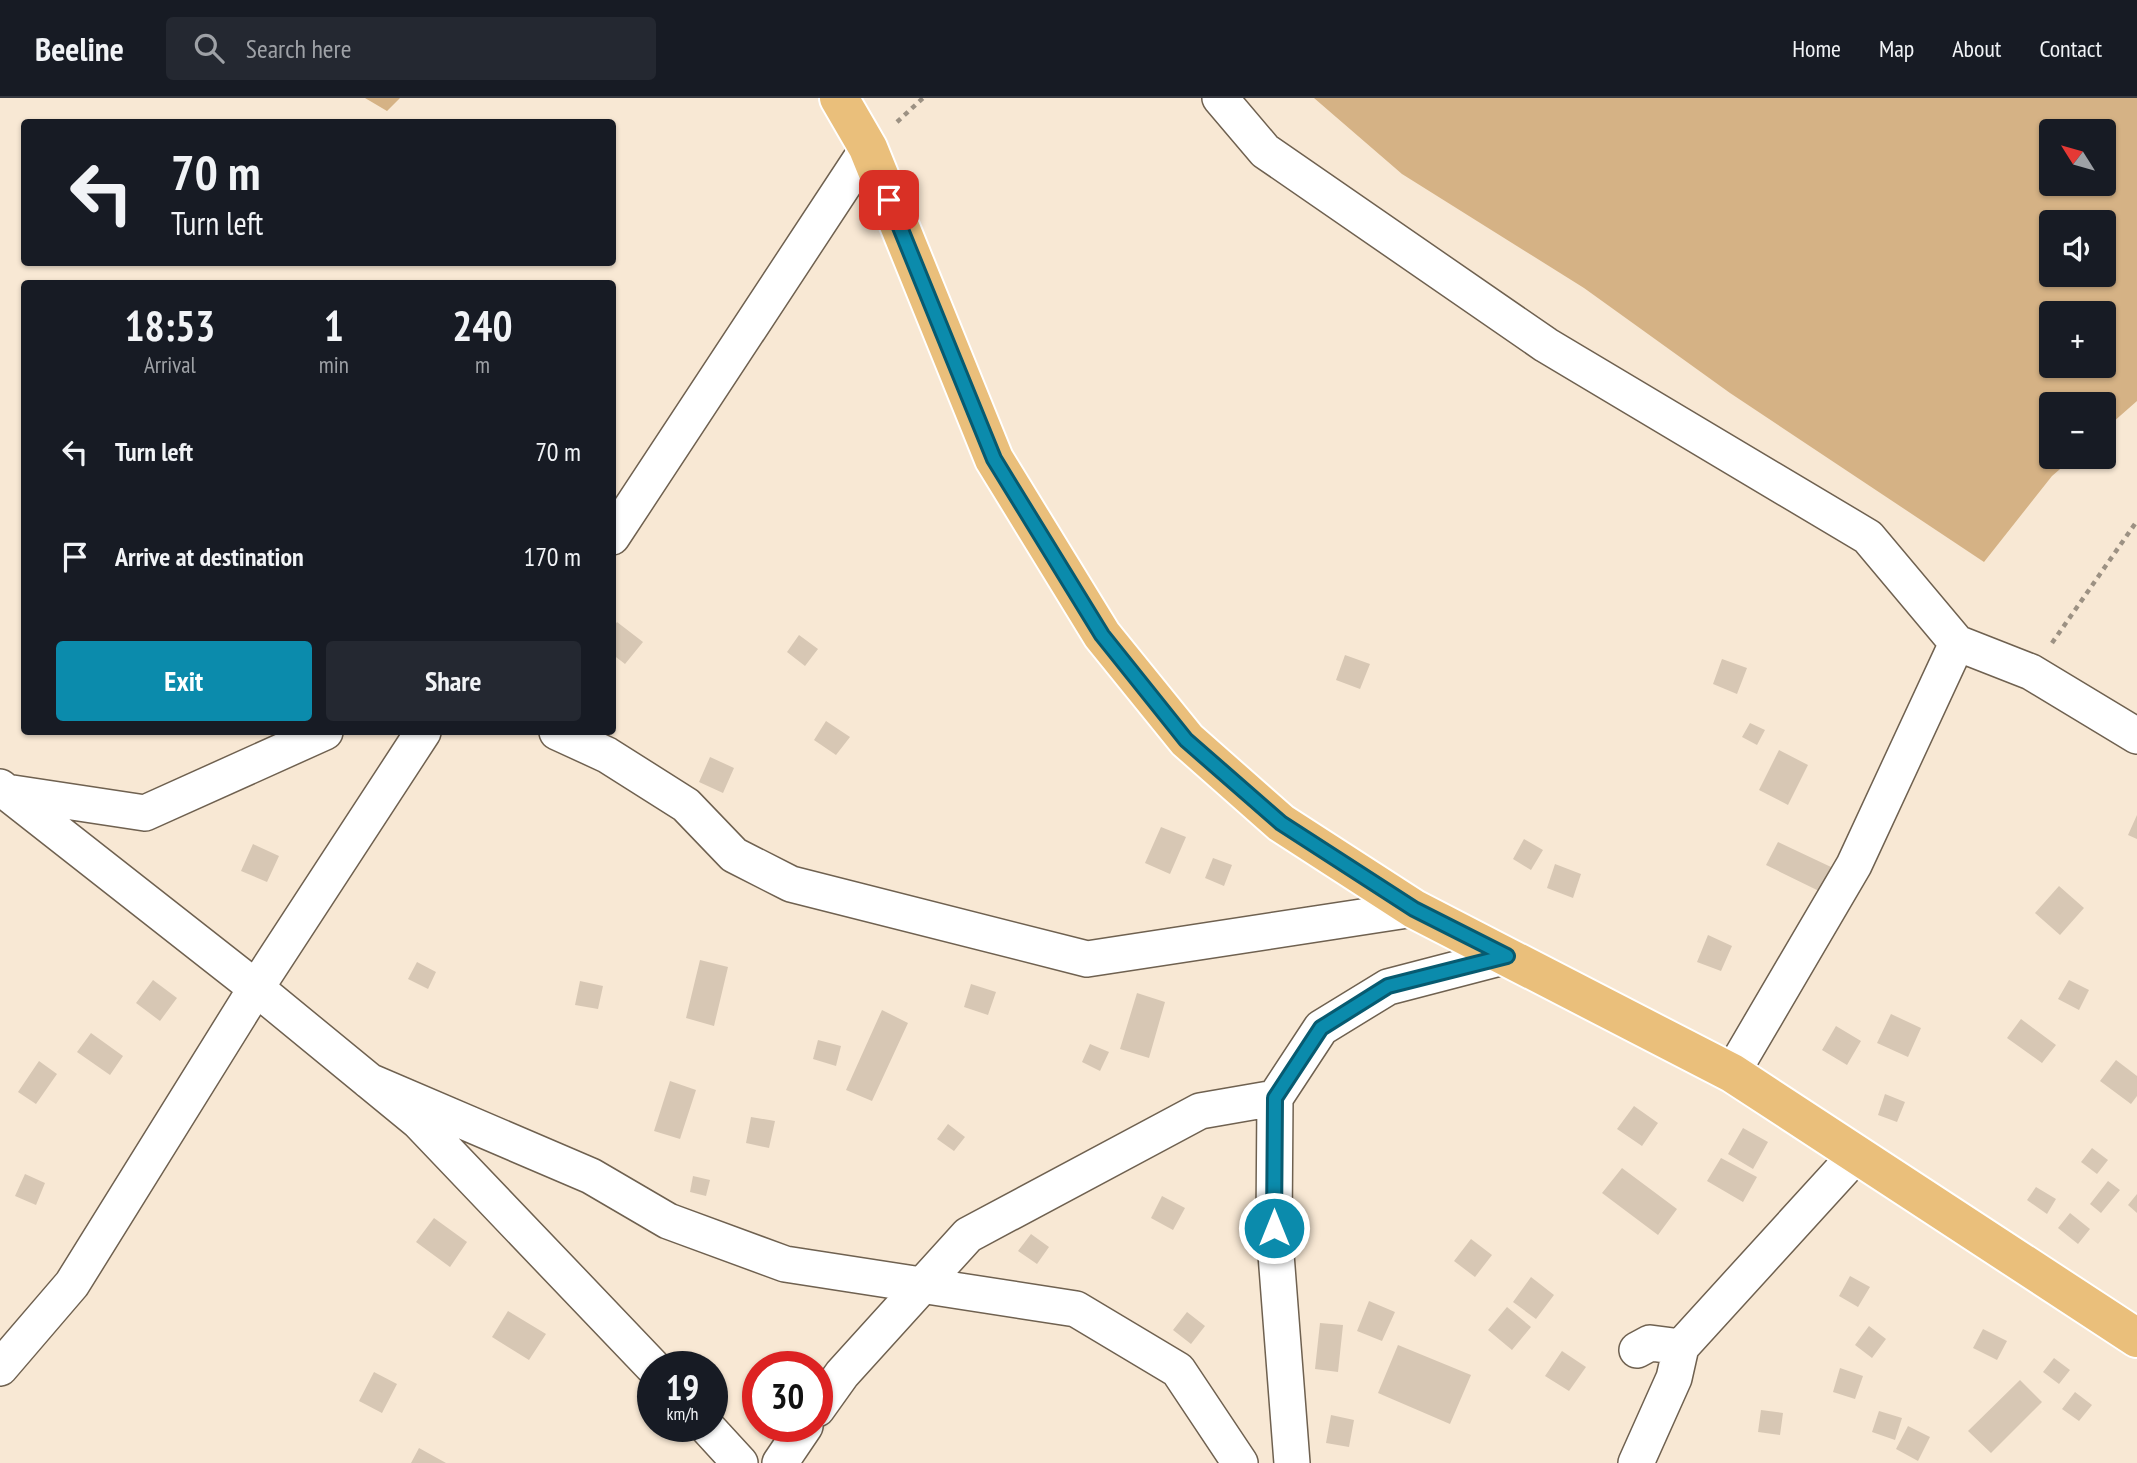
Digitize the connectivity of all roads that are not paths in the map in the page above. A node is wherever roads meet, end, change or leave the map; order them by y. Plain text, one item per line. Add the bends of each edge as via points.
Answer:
1 (839, 98) edge
2 (1220, 98) edge
3 (868, 148) junction
4 (616, 531) edge
5 (1957, 643) junction
6 (318, 735) edge
7 (421, 735) edge
8 (564, 735) edge
9 (2137, 736) edge
10 (3, 790) edge
11 (1414, 909) junction
12 (1507, 956) junction
13 (256, 988) junction
14 (1732, 1073) junction
15 (369, 1081) junction
16 (1275, 1098) junction
17 (1856, 1155) junction
18 (923, 1285) junction
19 (2137, 1338) edge
20 (1681, 1347) junction
21 (1637, 1350) dead end
22 (638, 1351) edge
23 (0, 1368) edge
24 (833, 1387) edge
25 (721, 1442) edge
26 (794, 1442) edge
27 (740, 1463) edge
28 (779, 1463) edge
29 (1240, 1463) edge
30 (1292, 1463) edge
31 (1636, 1463) edge

1 - 3 main road
2 - 5 street via 1265,151 1546,345 1868,537
3 - 4 street
3 - 11 main road via 994,459 1102,635 1186,740 1281,823
5 - 9 street via 2031,672
5 - 14 street via 1854,864
6 - 10 street via 145,813
7 - 13 street
8 - 11 street via 607,755 686,805 734,855 791,884 1087,959
10 - 13 street
11 - 12 main road
12 - 14 main road
12 - 16 street via 1388,986 1321,1028
13 - 15 street
13 - 23 street via 72,1284
14 - 17 main road
15 - 18 street via 591,1176 667,1221 785,1264
15 - 22 street via 418,1121
16 - 18 street via 1200,1111 968,1235
16 - 30 street via 1274,1228
17 - 19 main road
17 - 20 street
18 - 24 street
18 - 29 street via 1076,1309 1178,1370
20 - 21 street via 1650,1343
20 - 31 street via 1674,1378
25 - 27 street
26 - 28 street

